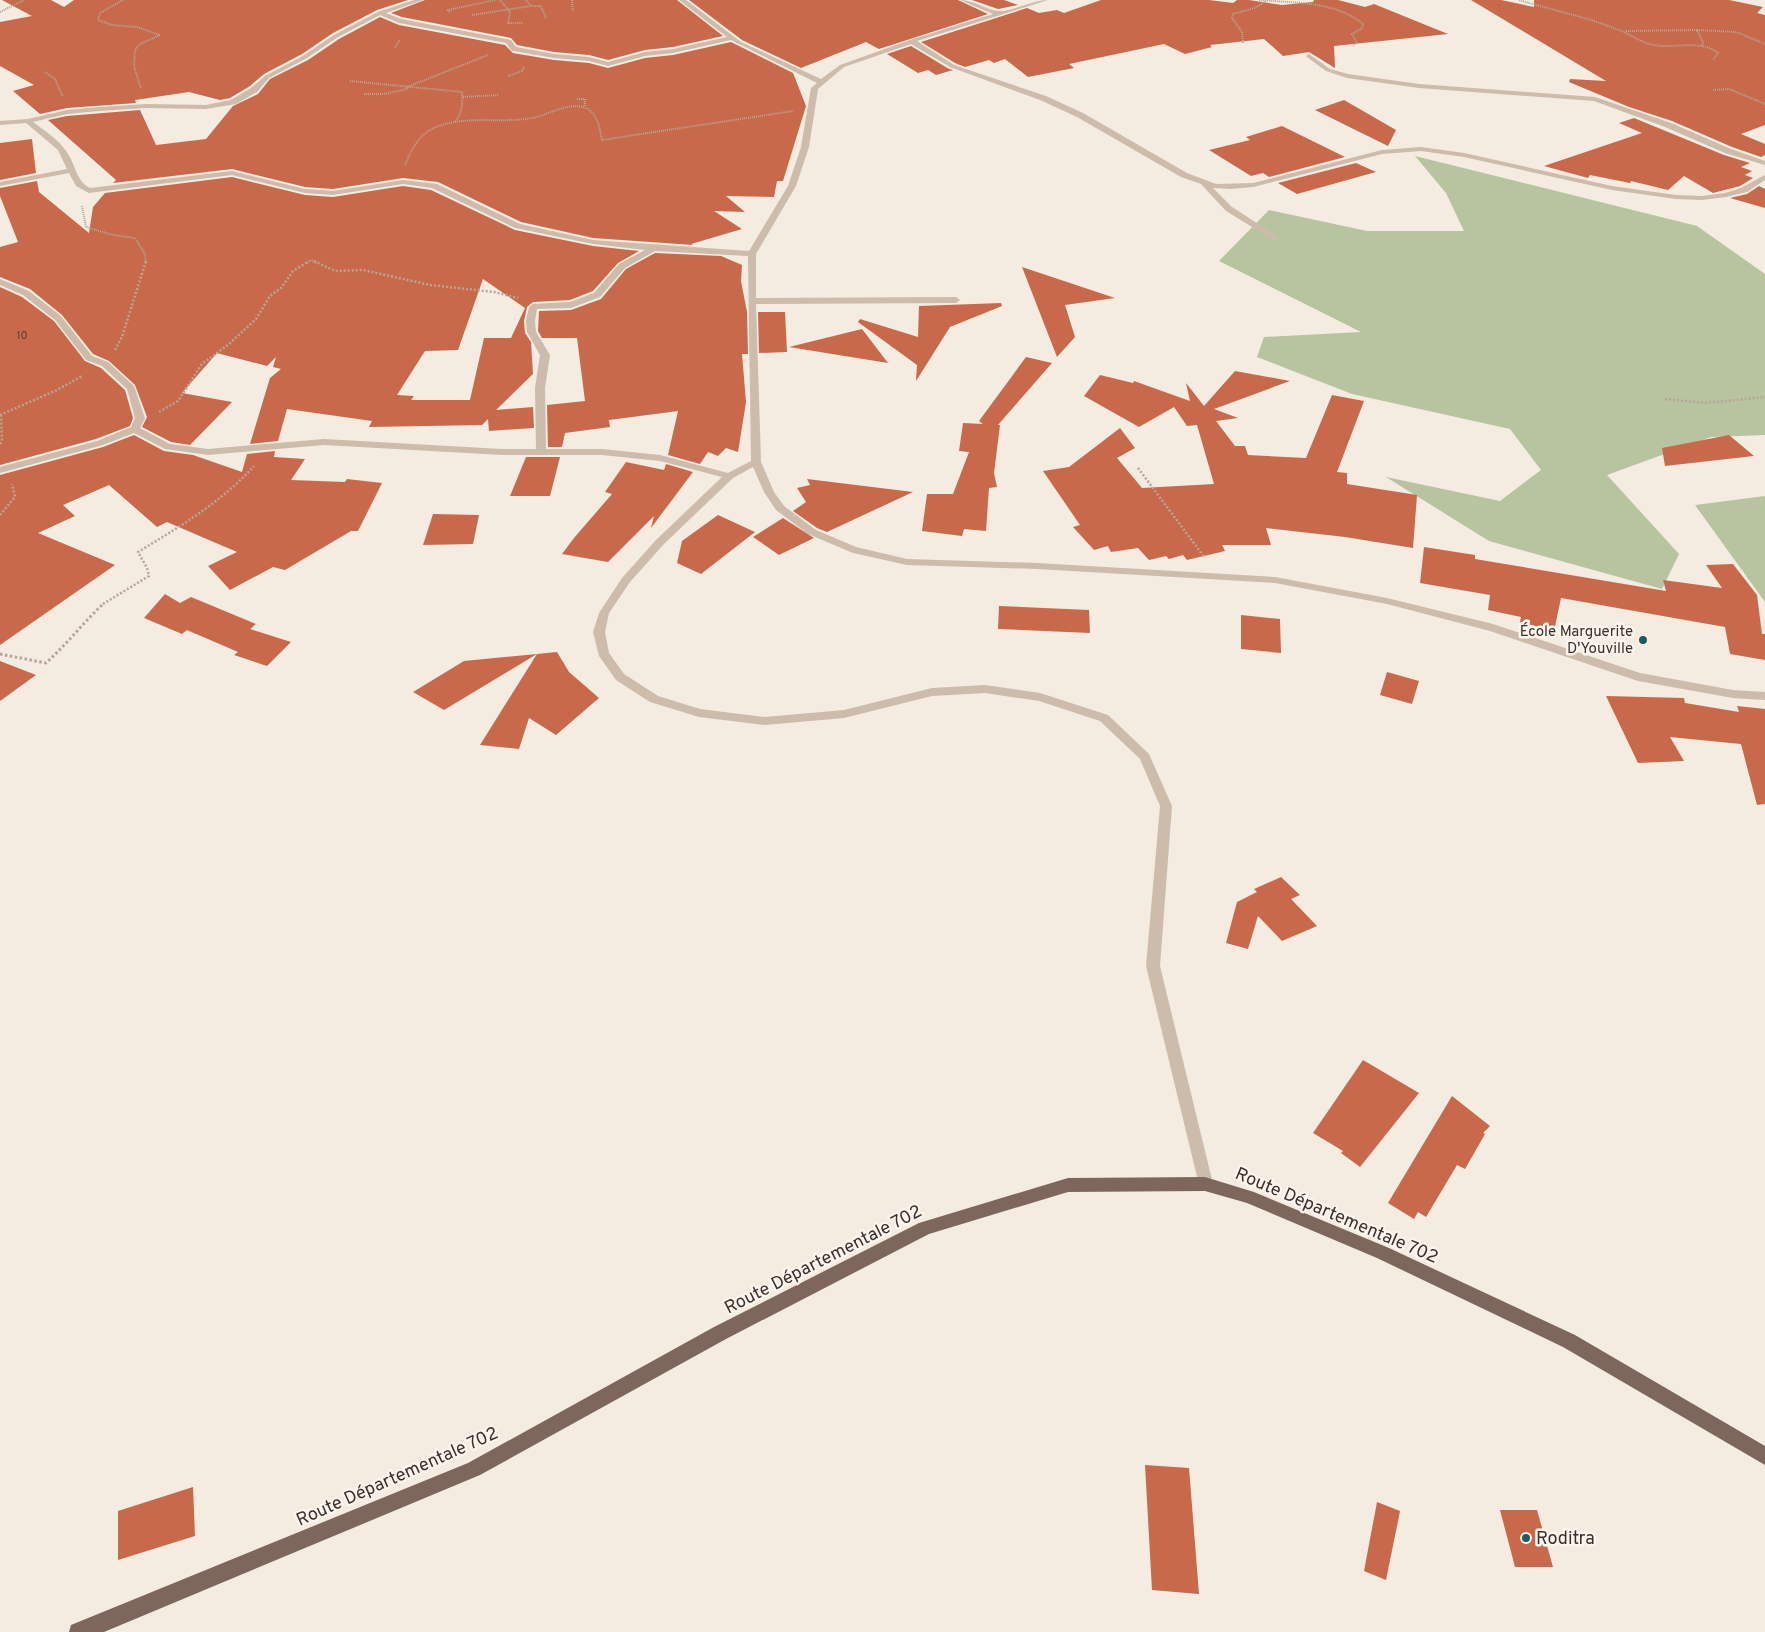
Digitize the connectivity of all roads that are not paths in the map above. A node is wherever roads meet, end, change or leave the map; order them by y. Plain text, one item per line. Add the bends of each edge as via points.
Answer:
1 (420, 0) edge
2 (682, 0) edge
3 (964, 0) edge
4 (1045, 0) edge
5 (380, 12) junction
6 (999, 14) junction
7 (733, 38) junction
8 (912, 41) junction
9 (1308, 56) dead end
10 (821, 82) junction
11 (28, 121) junction
12 (0, 123) edge
13 (1765, 163) edge
14 (73, 170) junction
15 (1765, 178) edge
16 (0, 184) edge
17 (1205, 184) junction
18 (1274, 239) dead end
19 (654, 248) junction
20 (752, 254) junction
21 (0, 282) edge
22 (956, 300) dead end
23 (752, 301) junction
24 (135, 429) junction
25 (541, 452) junction
26 (756, 462) junction
27 (4, 469) edge
28 (729, 476) junction
29 (1765, 696) edge
30 (1205, 1184) junction
31 (1765, 1456) edge
32 (78, 1632) edge

1 - 5 street
2 - 7 street
3 - 6 street
4 - 6 street
5 - 7 street via 399,21 509,41 513,49 589,58 608,64
5 - 11 street via 267,77 254,90 233,102 206,107 146,106 67,112
6 - 8 street
7 - 10 street
8 - 10 street via 842,66
8 - 17 street via 952,66 1043,98 1080,115 1170,168
9 - 13 street via 1328,70 1347,76 1419,86 1595,98
10 - 20 street via 815,88 805,146 792,186
11 - 12 street
11 - 14 street via 62,151
14 - 16 street
14 - 19 street via 80,188 89,191 232,173 306,191 333,193 403,182 434,186 518,226 593,242
15 - 17 street via 1744,190 1726,195 1676,197 1612,188 1464,155 1421,149 1382,152 1253,185
17 - 18 street via 1229,209
19 - 20 street
19 - 25 street via 622,266 597,295 571,305 533,307 529,322 532,335 545,355 540,388
20 - 23 street
21 - 24 street via 26,293 58,318 89,358 106,364 131,388 140,418
22 - 23 street
23 - 26 street
24 - 25 street via 168,447 208,452 324,442
24 - 27 street via 100,443
25 - 28 street via 602,452 660,458
26 - 28 street
26 - 29 street via 780,508 812,532 853,550 907,562 1275,580 1387,601 1493,628 1638,677 1733,694
28 - 30 street via 660,542 626,580 604,613 599,632 603,653 620,677 654,699 698,713 765,721 844,714 932,692 986,689 1040,697 1104,718 1145,757 1166,806 1153,966
30 - 31 main road, Route Départementale 702 via 1249,1197 1383,1253 1569,1341
30 - 32 main road, Route Départementale 702 via 1068,1185 925,1228 720,1333 474,1469

